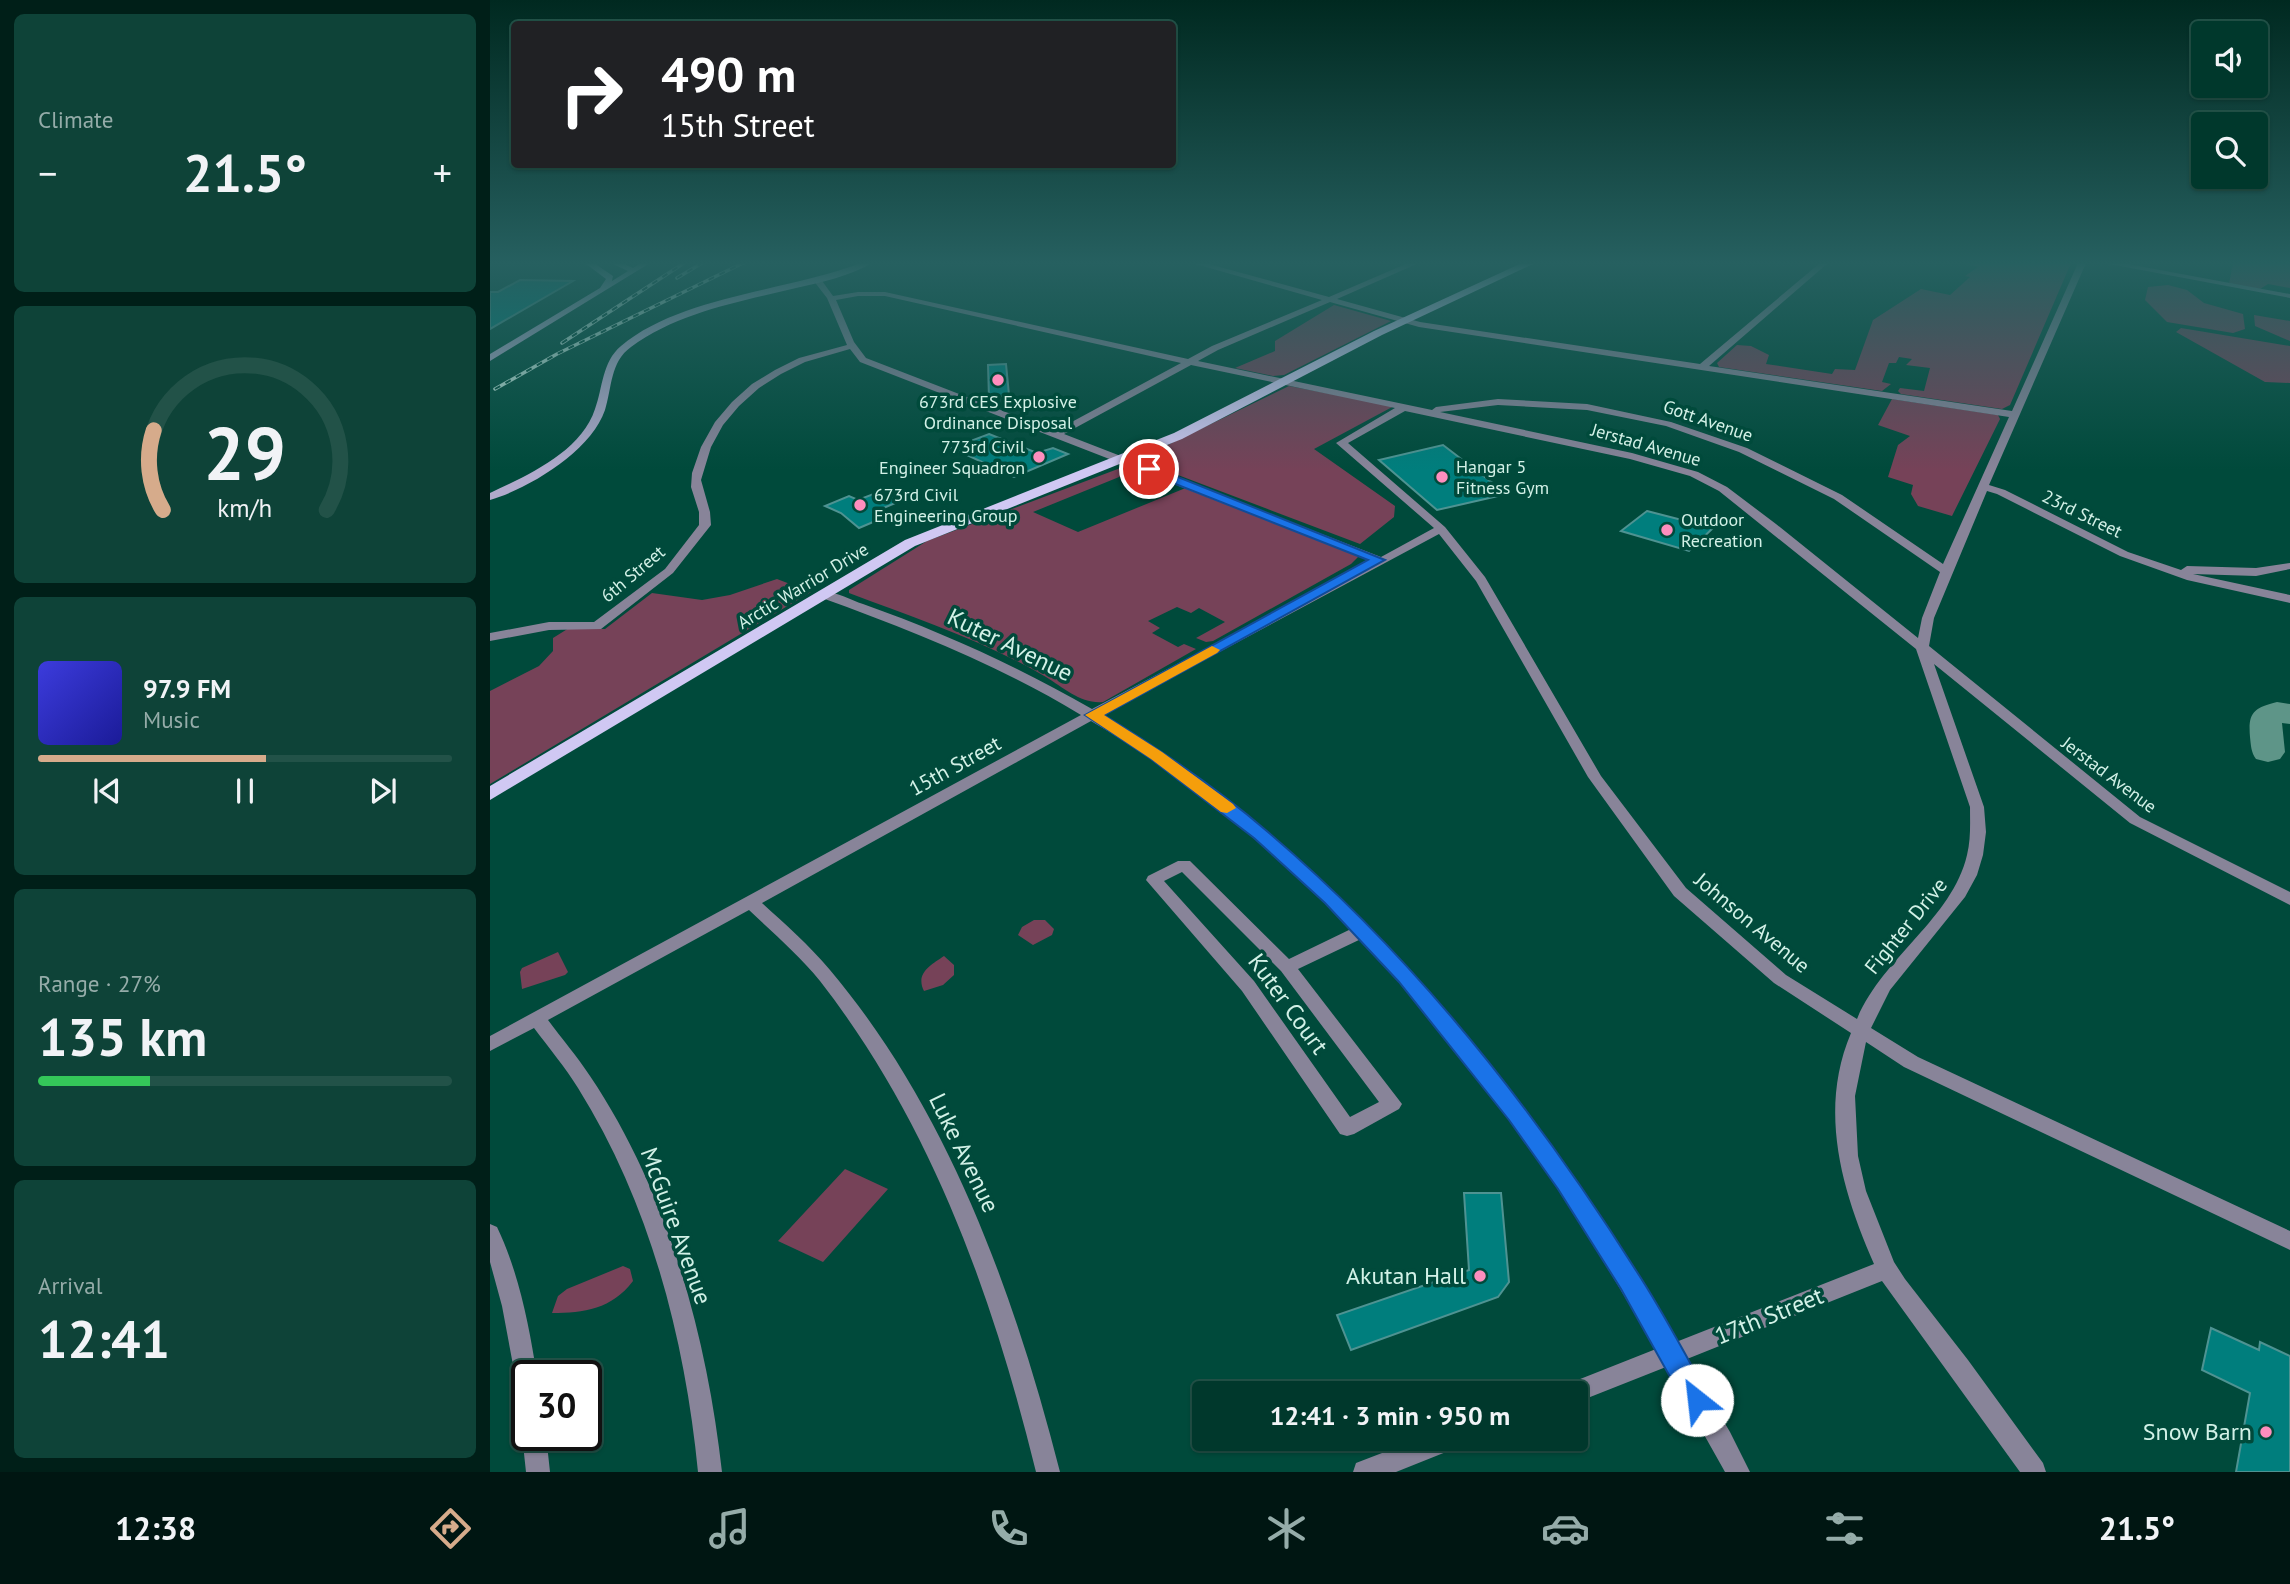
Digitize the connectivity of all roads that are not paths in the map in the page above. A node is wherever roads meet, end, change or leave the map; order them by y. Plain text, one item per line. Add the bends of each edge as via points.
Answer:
1 (534, 332) edge
2 (652, 332) edge
3 (845, 332) edge
4 (1056, 332) edge
5 (1256, 332) edge
6 (1383, 332) edge
7 (1465, 332) edge
8 (1745, 332) edge
9 (2052, 332) edge
10 (852, 346) junction
11 (490, 358) edge
12 (1189, 361) junction
13 (1702, 368) junction
14 (1282, 382) junction
15 (1405, 407) junction
16 (1427, 412) junction
17 (2016, 415) junction
18 (1057, 434) junction
19 (1123, 459) junction
20 (1984, 487) junction
21 (490, 497) edge
22 (1441, 529) junction
23 (1379, 560) junction
24 (2290, 566) edge
25 (2166, 570) junction
26 (1946, 571) junction
27 (826, 595) junction
28 (2290, 599) edge
29 (490, 637) edge
30 (1922, 648) junction
31 (1093, 715) junction
32 (490, 794) edge
33 (2290, 900) edge
34 (751, 902) junction
35 (1362, 931) junction
36 (1287, 967) junction
37 (537, 1019) junction
38 (1860, 1028) junction
39 (490, 1044) edge
40 (490, 1233) edge
41 (2290, 1241) edge
42 (1887, 1269) junction
43 (1672, 1355) junction
44 (524, 1360) edge
45 (1588, 1387) edge
46 (536, 1451) edge
47 (1419, 1451) edge
48 (538, 1472) edge
49 (710, 1472) edge
50 (1048, 1472) edge
51 (1365, 1472) edge
52 (1738, 1472) edge
53 (2034, 1472) edge

1 - 11 street
2 - 21 street via 626,346 611,366 590,429 548,465
3 - 10 street
4 - 12 street, Jerstad Avenue
5 - 12 street
6 - 14 main road, Arctic Warrior Drive
7 - 13 street
8 - 13 street
9 - 17 street
10 - 18 street via 863,360
10 - 29 street, 6th Street via 792,364 757,384 733,407 714,434 696,474 705,525 669,571 597,626 549,626
12 - 14 street, Jerstad Avenue
12 - 18 street
13 - 17 street
14 - 15 street, Jerstad Avenue
14 - 19 main road, Arctic Warrior Drive
15 - 16 street, Jerstad Avenue
15 - 22 street, Johnson Avenue via 1341,443
16 - 26 street, Gott Avenue via 1498,402 1587,407 1668,424 1743,450 1838,497
16 - 30 street, Jerstad Avenue via 1632,456 1694,474 1732,496
17 - 20 street
18 - 19 street
19 - 23 street
19 - 27 main road, Arctic Warrior Drive via 930,534
20 - 25 street, 23rd Street
20 - 26 street
22 - 23 street, 15th Street
22 - 38 street, Johnson Avenue via 1481,580 1595,777 1680,892 1780,979
23 - 31 street, 15th Street
24 - 25 street, 23rd Street via 2256,572
25 - 28 street, 23rd Street
26 - 30 street
27 - 31 street, Kuter Avenue via 951,642
27 - 32 main road, Arctic Warrior Drive
30 - 33 street, Jerstad Avenue via 2135,820
30 - 38 street, Fighter Drive via 1977,807 1976,856 1967,884 1888,978
31 - 34 street, 15th Street
31 - 35 street, Kuter Avenue via 1157,755 1230,810 1279,850
34 - 37 street, 15th Street
34 - 50 street, Luke Avenue via 824,975 873,1041 928,1134 981,1251 1014,1346
35 - 36 street, Kuter Court
35 - 43 street, Kuter Avenue via 1406,977 1517,1114 1630,1281
36 - 36 street, Kuter Court via 1343,1041 1392,1104 1347,1128 1248,986 1154,880 1184,865
37 - 39 street, 15th Street
37 - 49 street, McGuire Avenue via 584,1083 627,1161 650,1217 682,1317 707,1434
38 - 41 street, Johnson Avenue via 1911,1062
38 - 42 street, Fighter Drive via 1844,1101 1847,1143 1854,1186
40 - 44 street via 500,1257
42 - 43 street, 17th Street
42 - 53 street, Fighter Drive
43 - 45 street, 17th Street
43 - 52 street, Kuter Avenue
46 - 48 street
47 - 51 street

